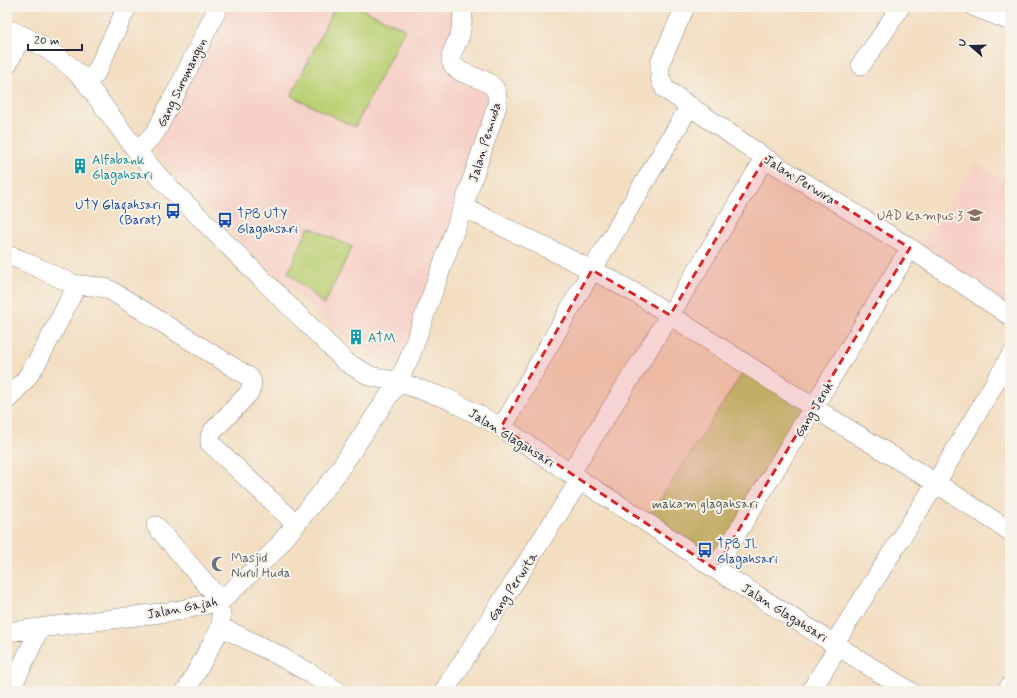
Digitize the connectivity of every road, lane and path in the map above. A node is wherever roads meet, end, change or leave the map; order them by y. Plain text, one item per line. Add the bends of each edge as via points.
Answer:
1 (127, 7) edge
2 (218, 7) edge
3 (685, 7) edge
4 (900, 7) edge
5 (975, 7) edge
6 (466, 10) edge
7 (1010, 21) edge
8 (15, 32) edge
9 (7, 65) edge
10 (861, 65) dead end
11 (84, 80) junction
12 (690, 106) junction
13 (136, 151) junction
14 (765, 158) junction
15 (463, 207) junction
16 (910, 248) junction
17 (7, 255) edge
18 (592, 270) junction
19 (77, 285) junction
20 (670, 315) junction
21 (1010, 316) edge
22 (1010, 357) edge
23 (398, 382) junction
24 (7, 400) edge
25 (814, 408) junction
26 (501, 427) junction
27 (575, 477) junction
28 (936, 483) junction
29 (296, 524) junction
30 (156, 526) dead end
31 (1010, 531) edge
32 (715, 569) junction
33 (221, 601) junction
34 (221, 627) junction
35 (40, 628) junction
36 (7, 632) edge
37 (836, 645) junction
38 (1010, 686) edge
39 (901, 689) edge
40 (10, 691) edge
41 (186, 691) edge
42 (337, 691) edge
43 (444, 691) edge
44 (811, 691) edge
45 (1007, 691) edge

1 - 11 street via 95,75
2 - 13 street, Gang Suromangun via 155,133
3 - 12 street, Jalan Perwira via 660,63 660,75 665,89
4 - 10 street
5 - 7 street
6 - 15 street, Jalan Pemuda via 452,55 452,63 462,72 489,83 496,89 498,96 497,106
8 - 9 street
8 - 11 street, Jalan Glagahsari via 56,56
11 - 13 street, Jalan Glagahsari
12 - 14 street, Jalan Perwira
12 - 18 street
13 - 23 street, Jalan Glagahsari via 161,179 346,362 370,376
14 - 16 street, Jalan Perwira
14 - 20 street, Gang Perwita
15 - 18 street
15 - 23 street, Jalan Gajah via 409,359
16 - 21 street, Jalan Perwira
16 - 25 street, Gang Jeruk
17 - 19 street
18 - 20 street
18 - 26 street
19 - 24 street via 37,362
19 - 29 street via 101,286 110,290 249,376 251,388 212,432 210,443
20 - 25 street
20 - 27 street, Gang Perwita
22 - 28 street
23 - 26 street, Jalan Glagahsari via 448,399
23 - 29 street, Jalan Gajah via 335,476
25 - 28 street
25 - 32 street, Gang Jeruk
26 - 27 street, Jalan Glagahsari
27 - 32 street, Jalan Glagahsari
27 - 43 street, Gang Perwita
28 - 31 street
28 - 37 street
29 - 33 street, Jalan Gajah via 274,551
30 - 33 street
32 - 37 street, Jalan Glagahsari
33 - 34 street
33 - 35 street, Jalan Gajah via 176,611
34 - 41 street
34 - 42 street via 276,654
35 - 36 street, Jalan Gajah
35 - 40 street
37 - 39 street, Jalan Glagahsari
37 - 44 street
38 - 45 street

